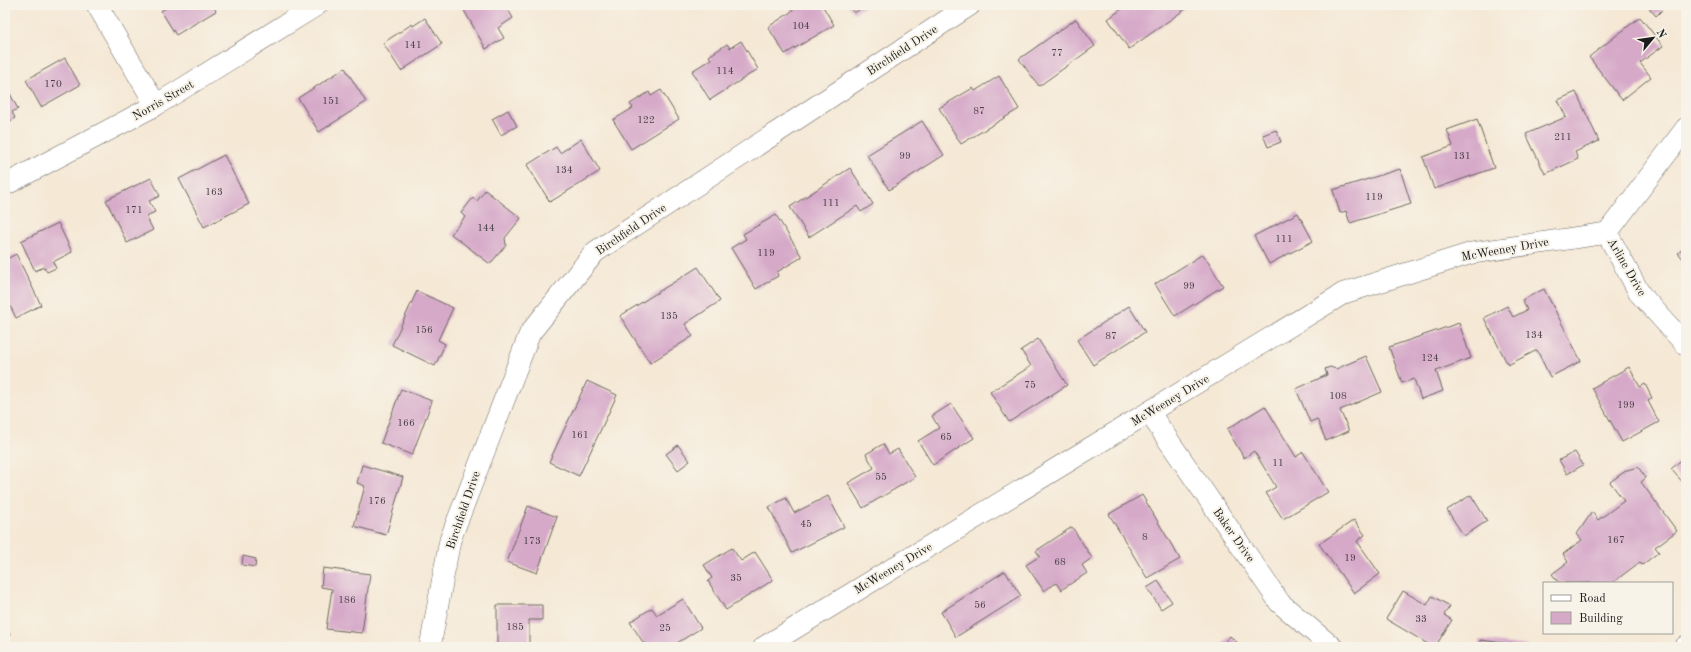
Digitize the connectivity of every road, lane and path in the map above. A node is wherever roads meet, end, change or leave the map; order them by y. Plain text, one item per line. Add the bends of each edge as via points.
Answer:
1 (97, 5) edge
2 (317, 5) edge
3 (970, 5) edge
4 (156, 105) junction
5 (1686, 128) edge
6 (5, 186) edge
7 (1607, 233) junction
8 (1686, 346) edge
9 (1149, 412) junction
10 (430, 647) edge
11 (764, 647) edge
12 (1332, 647) edge

1 - 4 street
2 - 4 street, Norris Street
3 - 10 street, Birchfield Drive via 595,252 530,333 450,540
4 - 6 street, Norris Street
5 - 7 street, Arline Drive
7 - 8 street, Arline Drive via 1640,294
7 - 9 street, McWeeney Drive via 1472,253 1344,293
9 - 11 street, McWeeney Drive
9 - 12 street, Baker Drive via 1280,603

